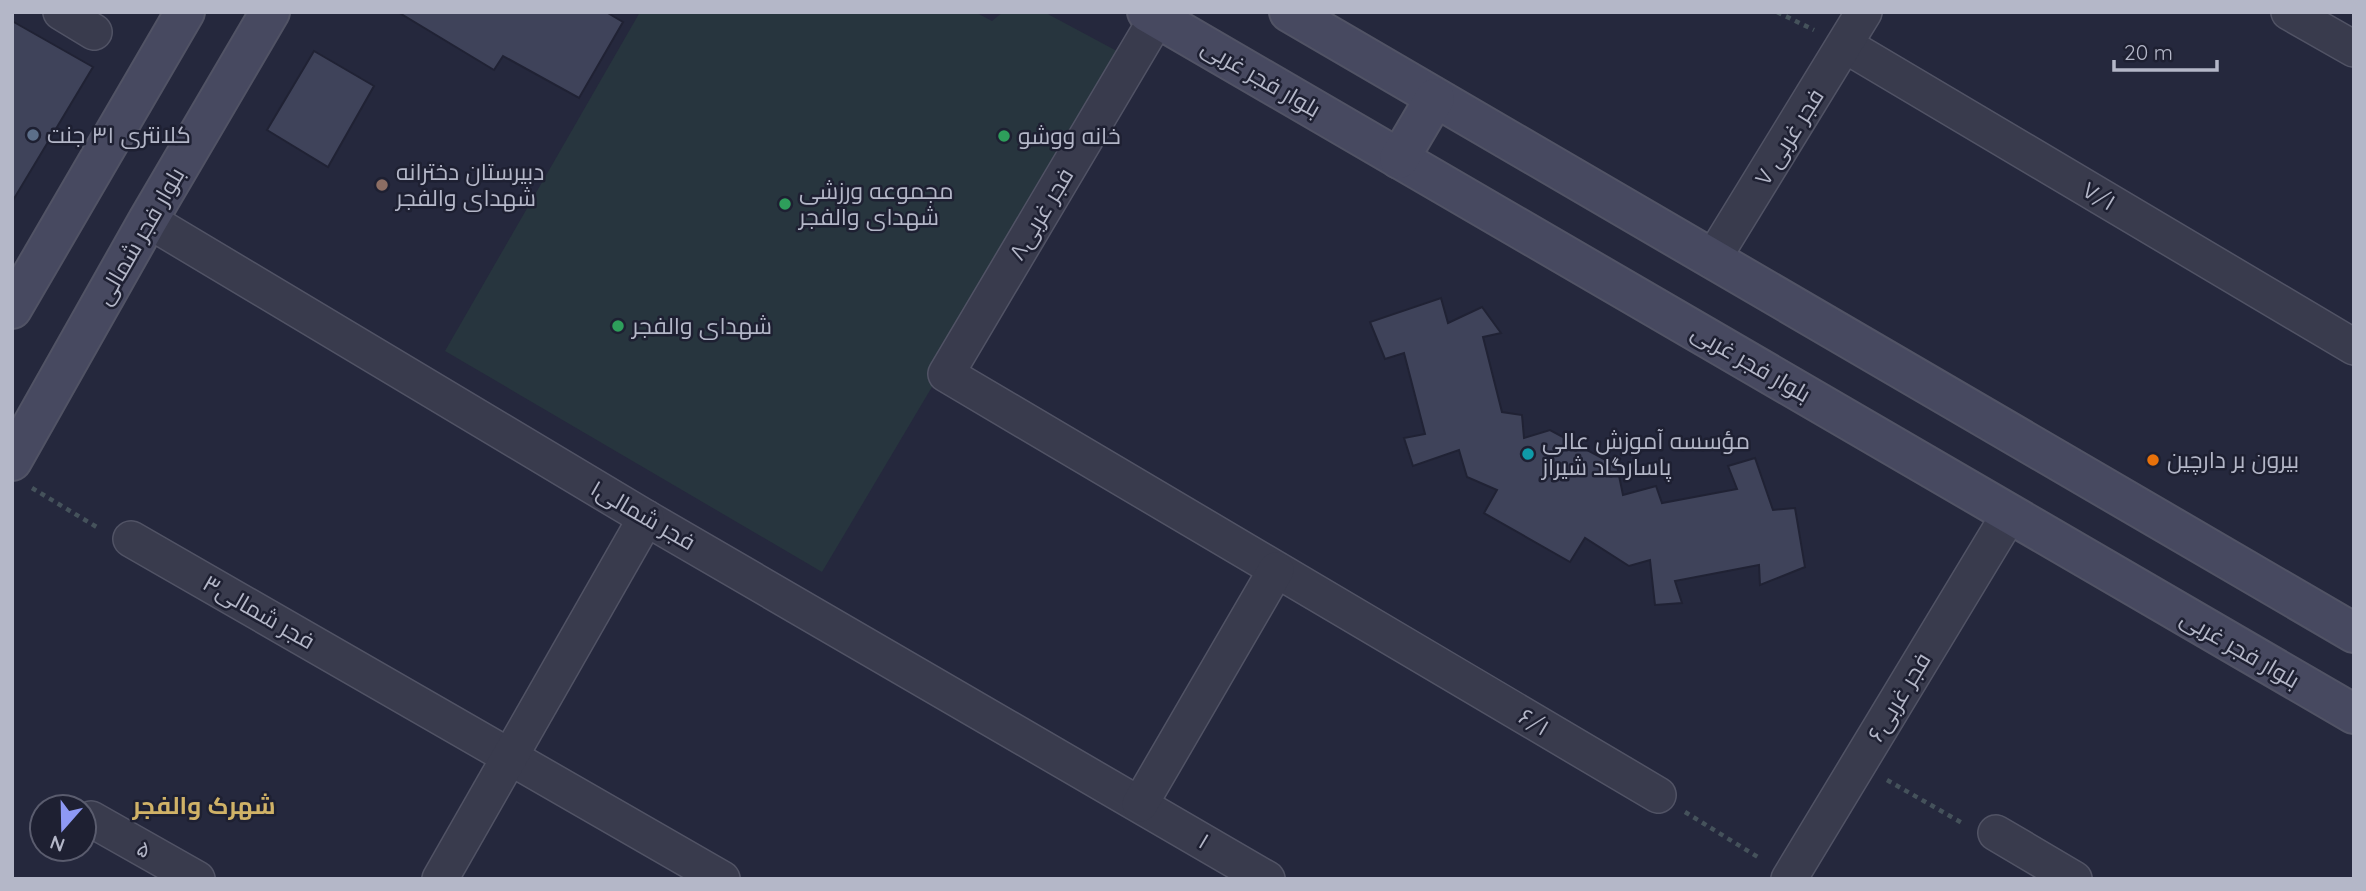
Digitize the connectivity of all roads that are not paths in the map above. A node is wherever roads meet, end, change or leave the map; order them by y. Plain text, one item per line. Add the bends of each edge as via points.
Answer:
1 (61, 12) edge
2 (185, 12) edge
3 (270, 12) edge
4 (1289, 12) edge
5 (1864, 12) edge
6 (2289, 12) edge
7 (1152, 15) edge
8 (94, 32) dead end
9 (1845, 45) junction
10 (2354, 49) edge
11 (1435, 98) junction
12 (1399, 159) junction
13 (148, 220) junction
14 (1712, 260) junction
15 (13, 305) edge
16 (2354, 347) edge
17 (946, 374) joint
18 (18, 472) edge
19 (2009, 514) junction
20 (646, 518) junction
21 (131, 539) road end
22 (1276, 570) junction
23 (2354, 633) edge
24 (2354, 714) edge
25 (509, 756) junction
26 (1657, 795) road end
27 (1140, 804) junction
28 (98, 823) edge
29 (1996, 834) road end
30 (1789, 878) edge
31 (197, 879) edge
32 (440, 879) edge
33 (722, 879) edge
34 (1267, 879) edge
35 (2074, 879) edge

1 - 8 street
2 - 15 main road
3 - 13 main road, بلوار فجر شمالی
4 - 11 main road
5 - 9 street, ۷ فجر غربی
6 - 10 street
7 - 12 main road, بلوار فجر غربی
7 - 17 street, فجر غربی۸
9 - 14 street, ۷ فجر غربی
9 - 16 street, ۷/۱
11 - 12 main road
11 - 14 main road
12 - 19 main road, بلوار فجر غربی
13 - 18 main road, بلوار فجر شمالی
13 - 20 street, فجر شمالی۱
14 - 23 main road
17 - 22 street, ۶/۱
19 - 24 main road, بلوار فجر غربی
19 - 30 street, فجر غربی۶
20 - 25 street
20 - 27 street, فجر شمالی۱
21 - 25 street, فجر شمالی۳
22 - 26 street, ۶/۱
22 - 27 street
25 - 32 street
25 - 33 street, فجر شمالی۳
27 - 34 street, ۱
28 - 31 street, ۵
29 - 35 street

